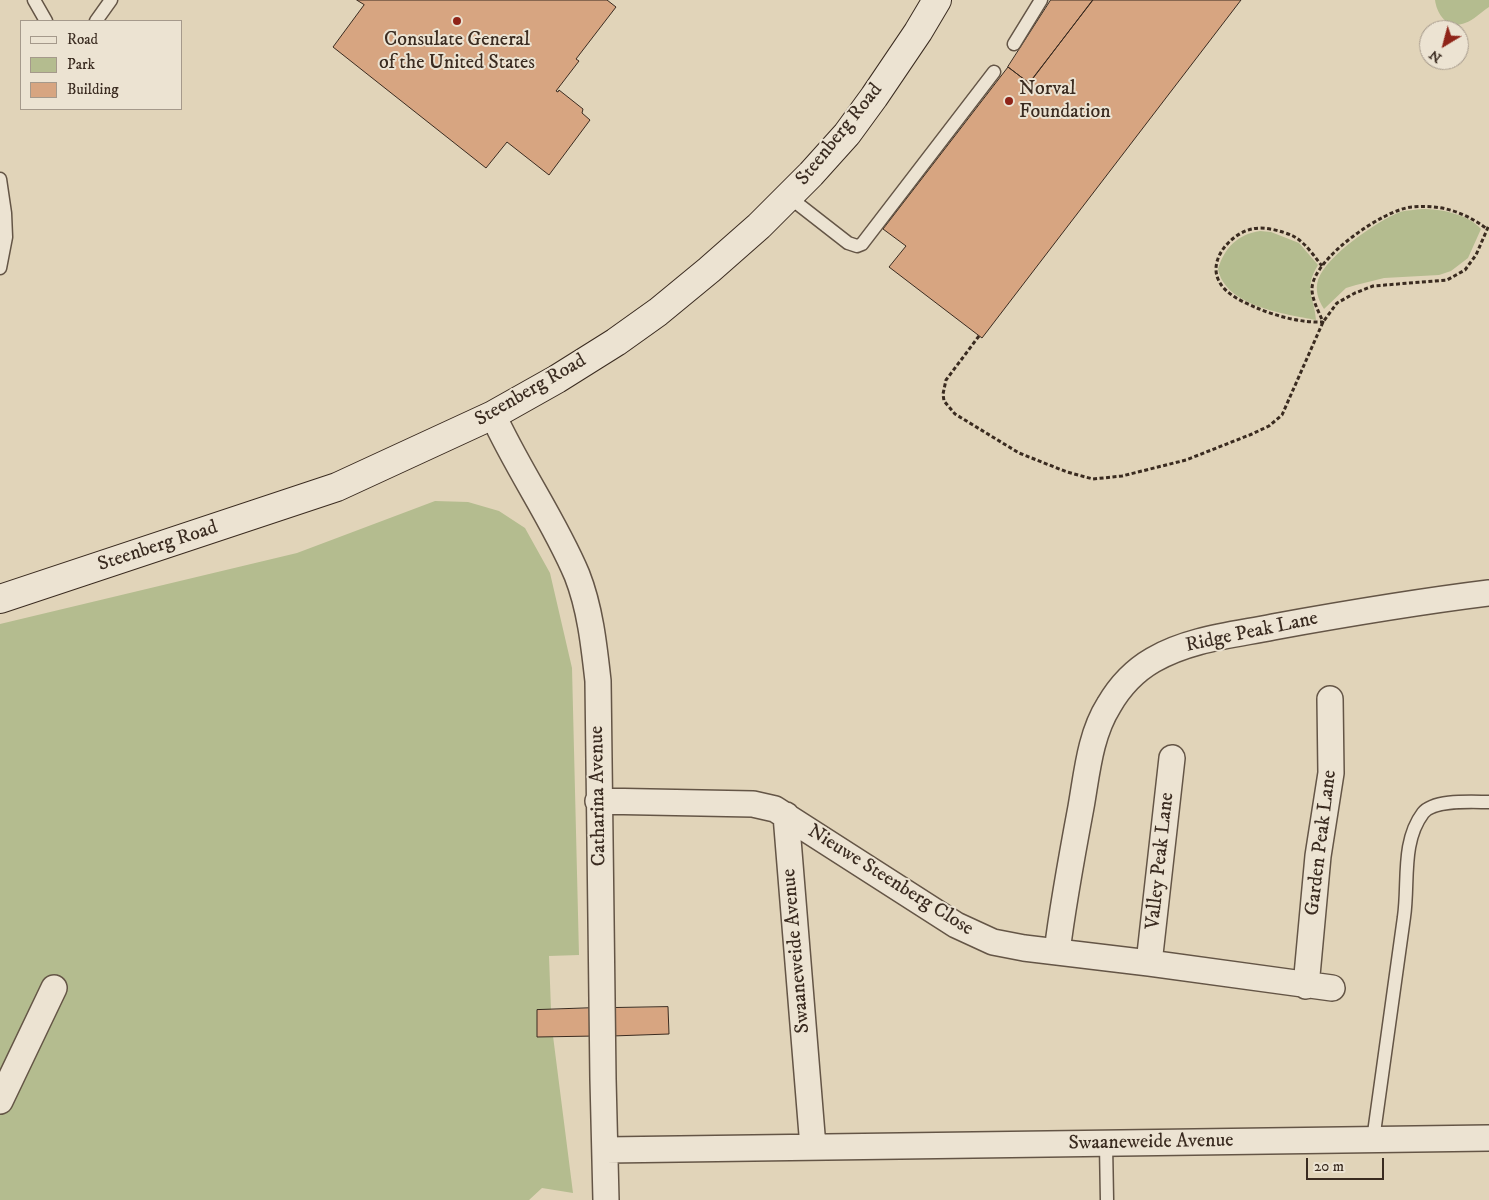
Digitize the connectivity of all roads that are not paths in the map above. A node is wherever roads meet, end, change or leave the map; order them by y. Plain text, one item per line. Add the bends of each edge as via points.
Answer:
1 (34, 0) edge
2 (111, 0) edge
3 (937, 0) edge
4 (1041, 0) edge
5 (45, 20) edge
6 (97, 20) edge
7 (1014, 44) dead end
8 (994, 72) dead end
9 (0, 178) edge
10 (789, 197) junction
11 (0, 267) edge
12 (493, 415) junction
13 (1489, 593) edge
14 (0, 599) edge
15 (1330, 699) dead end
16 (1172, 758) dead end
17 (598, 801) junction
18 (1489, 802) edge
19 (786, 815) junction
20 (1057, 952) junction
21 (1149, 963) junction
22 (1306, 986) junction
23 (54, 988) dead end
24 (1332, 988) dead end
25 (0, 1102) edge
26 (1489, 1138) edge
27 (1373, 1140) junction
28 (1106, 1144) junction
29 (813, 1147) junction
30 (606, 1150) junction
31 (606, 1200) edge
32 (1106, 1200) edge

1 - 5 lane
2 - 6 lane
3 - 10 main road, Steenberg Road via 847,134
4 - 7 lane
8 - 10 lane via 862,244 848,243
9 - 11 lane via 6,237
10 - 12 main road, Steenberg Road via 658,312 590,358
12 - 14 main road, Steenberg Road via 337,488
12 - 17 street, Catharina Avenue via 578,577 588,612 598,680
13 - 20 street, Ridge Peak Lane via 1406,604 1227,636 1187,645 1137,670 1108,706 1090,754
15 - 22 street, Garden Peak Lane via 1331,774 1318,856
16 - 21 street, Valley Peak Lane
17 - 19 street, Nieuwe Steenberg Close via 752,804
17 - 30 street, Catharina Avenue
18 - 27 lane via 1433,806 1424,812 1408,850 1405,913
19 - 20 street, Nieuwe Steenberg Close via 956,926 993,942
19 - 29 street, Swaaneweide Avenue
20 - 21 street, Nieuwe Steenberg Close
21 - 22 street, Nieuwe Steenberg Close
22 - 24 street, Nieuwe Steenberg Close
23 - 25 street
26 - 27 street, Swaaneweide Avenue
27 - 28 street, Swaaneweide Avenue
28 - 29 street, Swaaneweide Avenue
28 - 32 lane
29 - 30 street, Swaaneweide Avenue
30 - 31 street, Catharina Avenue

